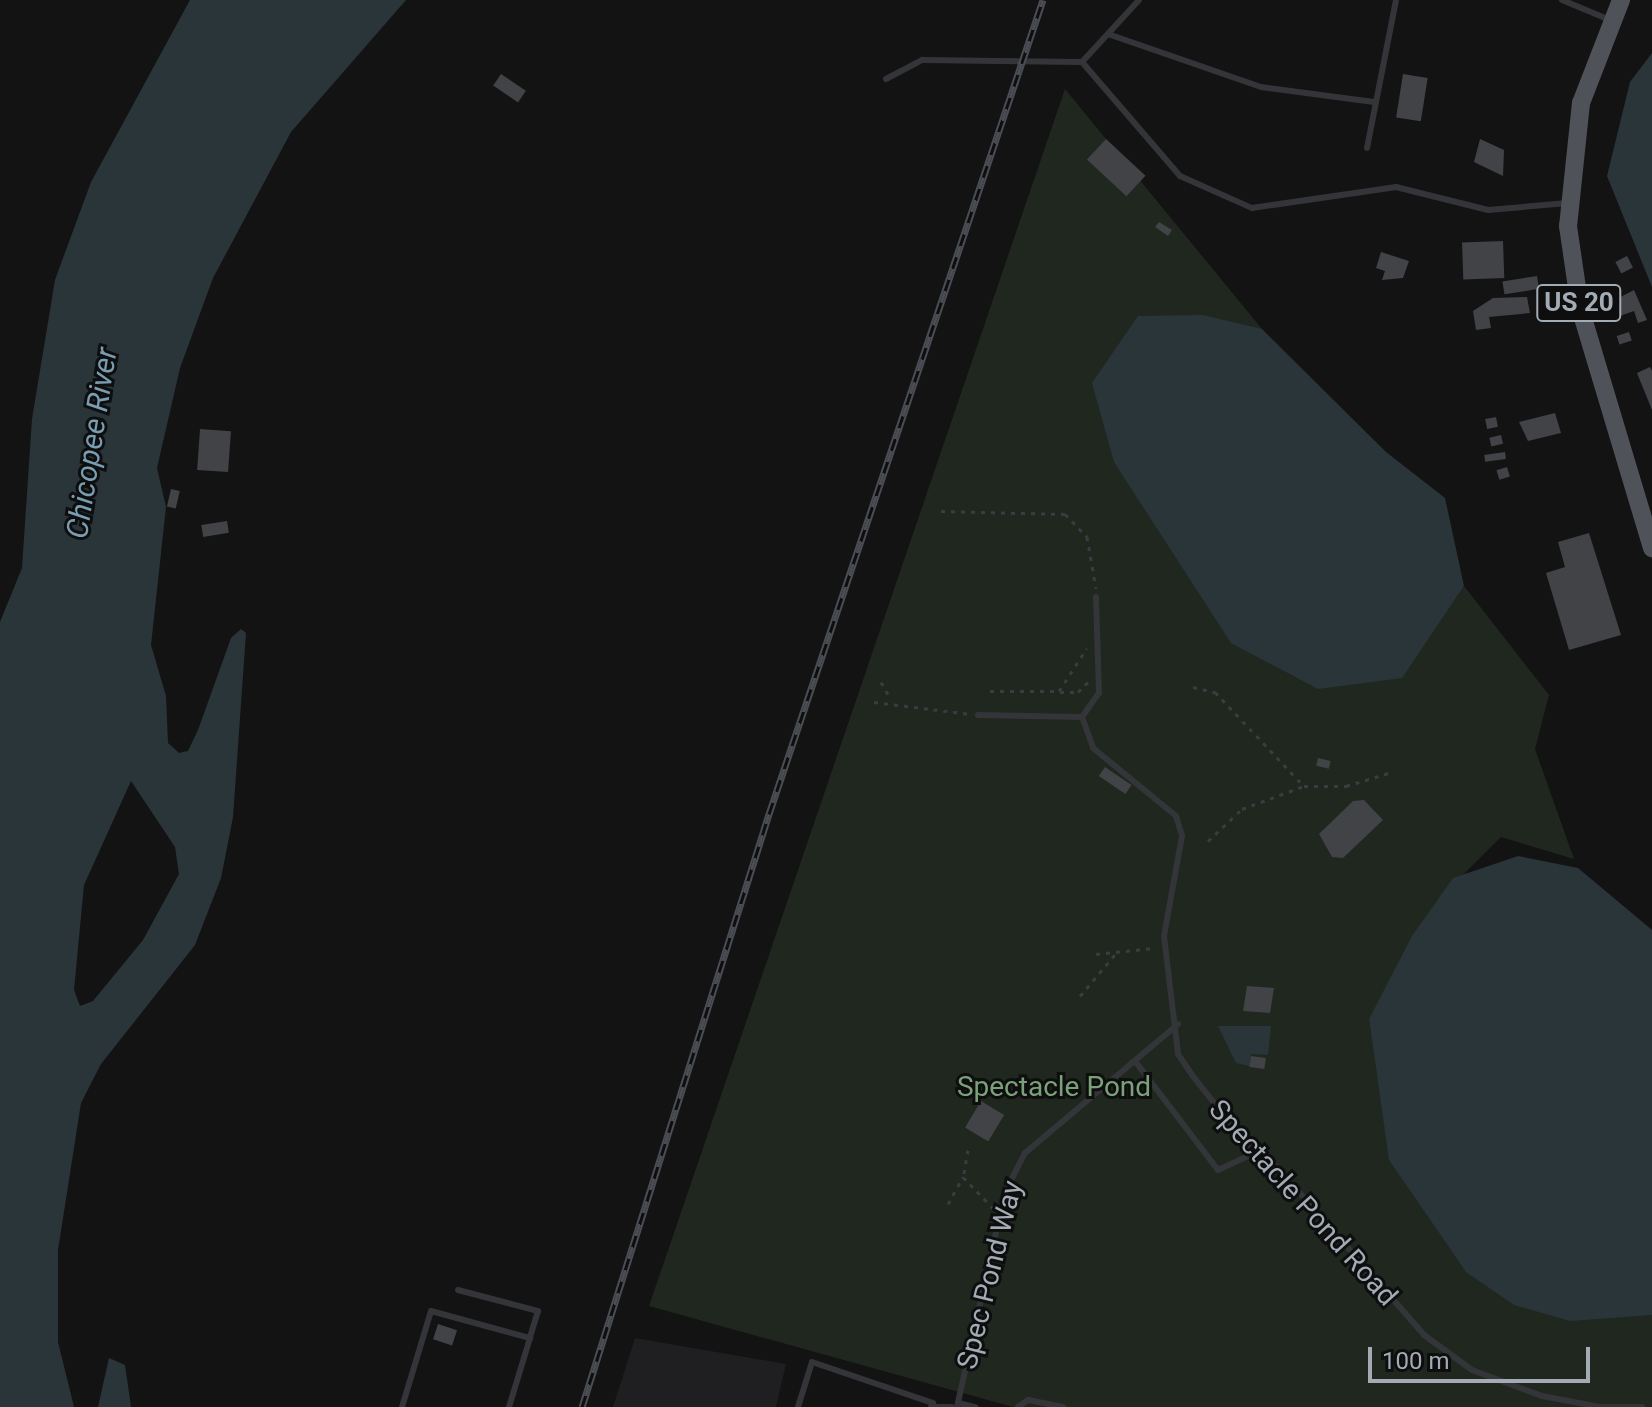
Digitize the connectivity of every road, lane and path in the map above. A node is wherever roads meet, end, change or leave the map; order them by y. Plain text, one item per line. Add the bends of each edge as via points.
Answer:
1 (1139, 0) edge
2 (1396, 0) edge
3 (1562, 0) edge
4 (1621, 0) edge
5 (1610, 20) junction
6 (1108, 34) junction
7 (1082, 62) junction
8 (886, 79) dead end
9 (1374, 102) junction
10 (1367, 148) dead end
11 (1568, 203) junction
12 (941, 511) dead end
13 (1652, 548) edge
14 (1096, 584) junction
15 (1085, 592) dead end
16 (1096, 597) joint
17 (1087, 633) dead end
18 (1088, 647) junction
19 (1089, 658) dead end
20 (1089, 669) dead end
21 (881, 682) dead end
22 (1193, 687) dead end
23 (990, 691) dead end
24 (1048, 692) junction
25 (891, 699) junction
26 (874, 702) dead end
27 (978, 715) joint
28 (1082, 717) junction
29 (1392, 772) dead end
30 (1304, 786) junction
31 (1208, 841) dead end
32 (1166, 947) junction
33 (1117, 952) junction
34 (1096, 954) dead end
35 (1080, 996) dead end
36 (1178, 1024) junction
37 (1135, 1061) junction
38 (968, 1150) dead end
39 (1254, 1153) junction
40 (963, 1177) junction
41 (948, 1204) dead end
42 (1001, 1210) junction
43 (458, 1290) dead end
44 (530, 1338) junction
45 (932, 1405) edge
46 (956, 1406) edge
47 (402, 1407) edge
48 (509, 1407) edge
49 (798, 1407) edge
50 (976, 1407) edge
51 (1018, 1407) edge
52 (1063, 1407) edge
53 (1602, 1407) edge
54 (1642, 1407) edge

1 - 6 lane
2 - 9 lane
3 - 5 lane
4 - 5 main road, US 20
5 - 11 main road, US 20 via 1574,132
6 - 7 lane
6 - 9 lane via 1261,87
7 - 8 lane via 922,60
7 - 11 lane via 1180,176 1252,208 1396,187 1488,210
9 - 10 lane
11 - 13 main road, US 20 via 1580,308
12 - 14 path via 1065,514 1087,537
14 - 15 path
14 - 16 path
16 - 28 lane via 1101,683
17 - 18 path
18 - 19 path
18 - 24 path via 1074,674
20 - 24 path via 1090,681 1078,692
21 - 25 path
22 - 30 path via 1215,692
23 - 24 path
25 - 26 path
25 - 27 path
27 - 28 lane
28 - 32 lane, Spectacle Pond Road via 1093,748 1176,816 1182,836 1172,877
29 - 30 path via 1346,786
30 - 31 path via 1242,809
32 - 33 path
32 - 36 lane, Spectacle Pond Road
33 - 34 path
33 - 35 path
36 - 37 lane, Spec Pond Way
36 - 39 lane, Spectacle Pond Road via 1178,1054
37 - 39 lane via 1218,1170
37 - 42 lane, Spec Pond Way via 1025,1153
38 - 40 path
39 - 53 lane, Spectacle Pond Road via 1278,1168 1397,1309 1452,1356 1542,1396
40 - 41 path
40 - 42 path
42 - 46 lane, Spec Pond Way
43 - 44 lane via 538,1311
44 - 47 lane via 431,1311
44 - 48 lane
45 - 46 lane
45 - 49 lane via 812,1362
46 - 50 lane
51 - 52 lane via 1028,1400
53 - 54 lane, Spectacle Pond Road

